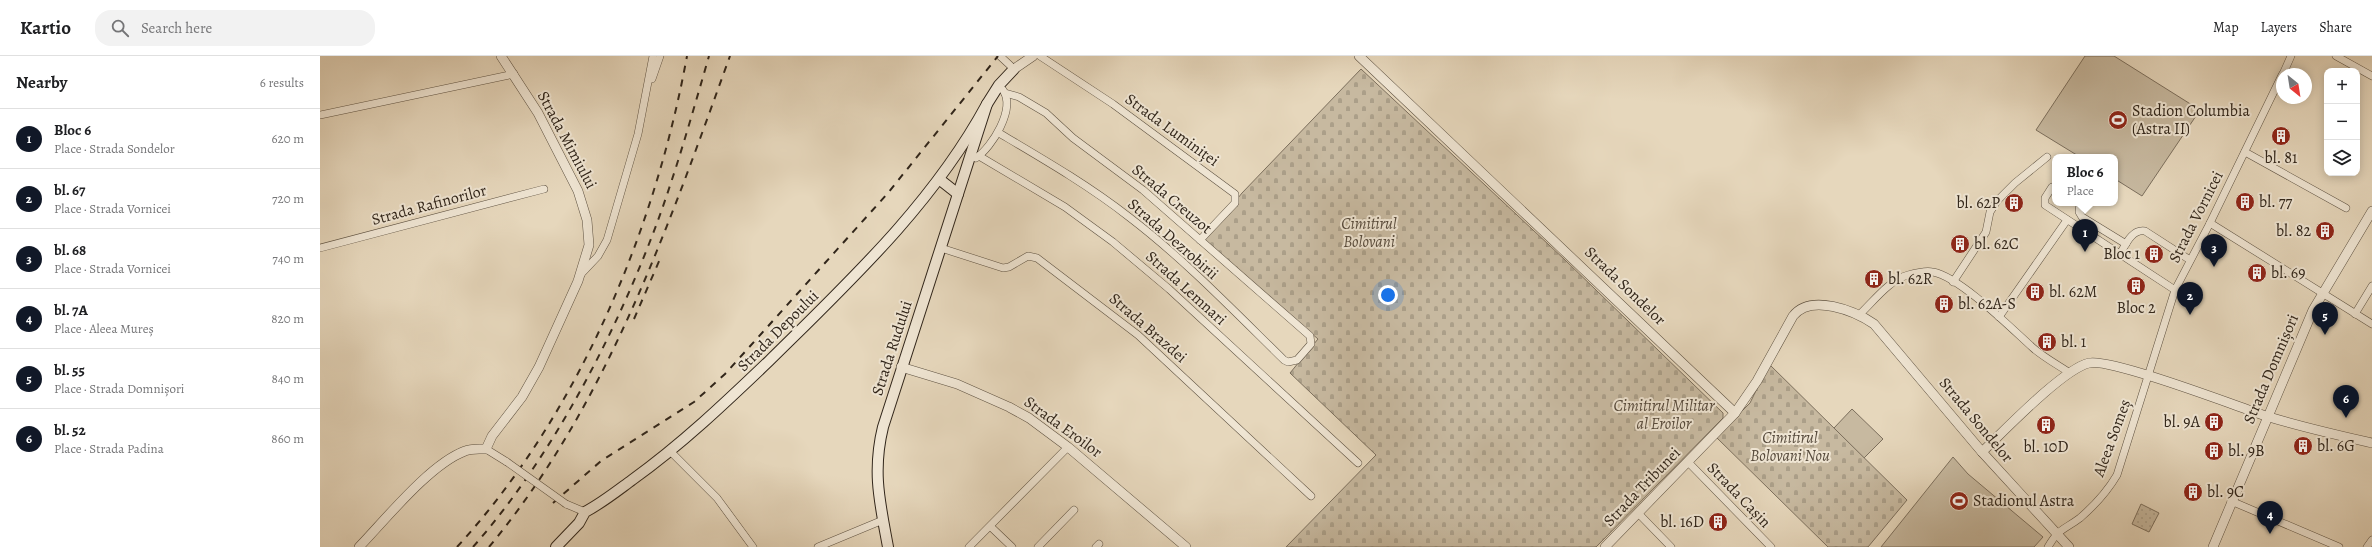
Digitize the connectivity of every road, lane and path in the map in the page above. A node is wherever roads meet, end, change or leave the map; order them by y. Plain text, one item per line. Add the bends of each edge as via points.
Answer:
1 (501, 56) edge
2 (653, 56) edge
3 (660, 56) edge
4 (1000, 56) edge
5 (1033, 56) edge
6 (1040, 56) edge
7 (1359, 56) edge
8 (2291, 56) edge
9 (2336, 56) edge
10 (2285, 68) edge
11 (1014, 69) junction
12 (514, 74) junction
13 (2372, 76) edge
14 (2276, 87) edge
15 (1002, 89) junction
16 (644, 100) junction
17 (987, 104) junction
18 (320, 115) edge
19 (999, 133) junction
20 (2245, 152) junction
21 (979, 156) junction
22 (2047, 157) dead end
23 (969, 163) junction
24 (939, 179) junction
25 (2052, 187) edge
26 (544, 189) dead end
27 (958, 194) junction
28 (2080, 206) edge
29 (2346, 208) dead end
30 (2372, 211) edge
31 (2079, 212) junction
32 (2070, 222) junction
33 (2210, 223) junction
34 (1200, 240) junction
35 (2126, 244) junction
36 (320, 248) edge
37 (941, 248) junction
38 (2120, 254) junction
39 (2190, 260) junction
40 (581, 274) junction
41 (1952, 282) junction
42 (2372, 286) edge
43 (2175, 290) junction
44 (2322, 294) junction
45 (2355, 314) junction
46 (1859, 315) junction
47 (1999, 317) junction
48 (2372, 324) edge
49 (1312, 340) joint
50 (901, 367) junction
51 (2070, 373) junction
52 (2148, 377) junction
53 (1735, 413) junction
54 (2267, 416) junction
55 (2372, 443) edge
56 (1068, 447) junction
57 (486, 449) junction
58 (671, 452) junction
59 (1982, 452) junction
60 (1688, 462) junction
61 (1358, 463) dead end
62 (1311, 496) dead end
63 (2231, 501) junction
64 (1074, 510) dead end
65 (585, 512) junction
66 (1638, 513) junction
67 (883, 520) junction
68 (991, 528) junction
69 (2056, 533) junction
70 (2372, 540) edge
71 (359, 547) edge
72 (556, 547) edge
73 (753, 547) edge
74 (818, 547) edge
75 (888, 547) edge
76 (970, 547) edge
77 (1012, 547) edge
78 (1038, 547) edge
79 (1186, 547) edge
80 (1605, 547) edge
81 (1671, 547) edge
82 (1771, 547) edge
83 (2048, 547) edge
84 (2068, 547) edge
85 (2213, 547) edge
86 (2339, 547) edge
87 (2367, 547) edge

1 - 12 street, Strada Mimiului
2 - 16 street
3 - 16 street
4 - 11 street
5 - 11 street, Strada Rudului
6 - 34 street, Strada Luminiței via 1113,104 1235,194 1235,202
7 - 53 street, Strada Sondelor
8 - 10 street, Strada Vornicei
9 - 13 street
11 - 15 main road, Strada Rudului
12 - 18 street
12 - 40 street, Strada Mimiului via 538,113 578,192 587,220 589,245
14 - 20 street, Strada Vornicei
15 - 17 main road, Strada Rudului
15 - 19 street via 1004,115
15 - 34 street, Strada Creuzot via 1052,118 1073,138 1143,190
16 - 40 street via 629,167 607,240 598,256
17 - 23 main road, Strada Rudului
17 - 24 main road, Strada Depoului via 971,133
19 - 21 street
19 - 49 street, Strada Dezrobirii via 1054,166 1129,217 1284,360 1297,360
20 - 29 street
20 - 33 street, Strada Vornicei
21 - 23 street
21 - 61 street, Strada Lemnari via 1064,207 1113,242 1169,289
22 - 41 street via 1997,201 1990,212 1986,232
23 - 27 main road, Strada Rudului
24 - 27 main road
24 - 58 main road, Strada Depoului via 878,252 730,398
25 - 32 street via 2044,202 2045,206
26 - 36 street, Strada Rafinorilor
27 - 37 main road, Strada Rudului
28 - 31 street
30 - 44 street, Strada Domnișori
31 - 32 street
31 - 35 street via 2082,217
32 - 38 street
32 - 47 street
33 - 39 street, Strada Vornicei
33 - 44 street
34 - 49 street, Strada Creuzot
35 - 38 street
35 - 39 street via 2136,232 2145,232
37 - 50 main road, Strada Rudului
37 - 62 street, Strada Brazdei via 1003,268 1009,268 1028,256 1036,258 1138,335
38 - 43 street
39 - 43 street, Strada Vornicei
40 - 57 street, Strada Mimiului via 531,383 492,436
41 - 46 street via 1932,272 1908,275 1896,280
41 - 47 street
42 - 45 street
43 - 52 street, Strada Vornicei via 2163,321
44 - 45 street
44 - 54 street, Strada Domnișori
45 - 48 street
46 - 53 street, Strada Sondelor via 1814,305 1798,310 1757,381
46 - 59 street, Strada Sondelor via 1874,324 1893,344
47 - 51 street via 2033,348
50 - 56 street, Strada Eroilor via 939,377 1009,407 1048,431
50 - 67 main road, Strada Rudului via 882,427 876,457
51 - 52 street via 2095,362
51 - 59 street
52 - 54 street
52 - 69 street, Aleea Someș via 2117,475 2094,505
53 - 60 street, Strada Tribunei
54 - 55 street
54 - 63 street, Strada Domnișori
56 - 68 street
56 - 79 street, Strada Eroilor
57 - 65 street, bridge via 566,504
57 - 71 street via 467,450 452,456 433,470
58 - 65 main road, Strada Depoului
58 - 73 street via 717,498
59 - 69 street, Strada Sondelor
60 - 66 street, Strada Tribunei
60 - 82 street, Strada Cașin
63 - 85 street, Strada Domnișori
63 - 86 street
64 - 78 street
65 - 72 main road, Strada Depoului via 579,523
66 - 80 street, Strada Tribunei
66 - 81 street
67 - 74 street
67 - 75 main road, Strada Rudului
68 - 76 street
68 - 77 street
69 - 83 street
69 - 84 street, Strada Sondelor
70 - 87 street

